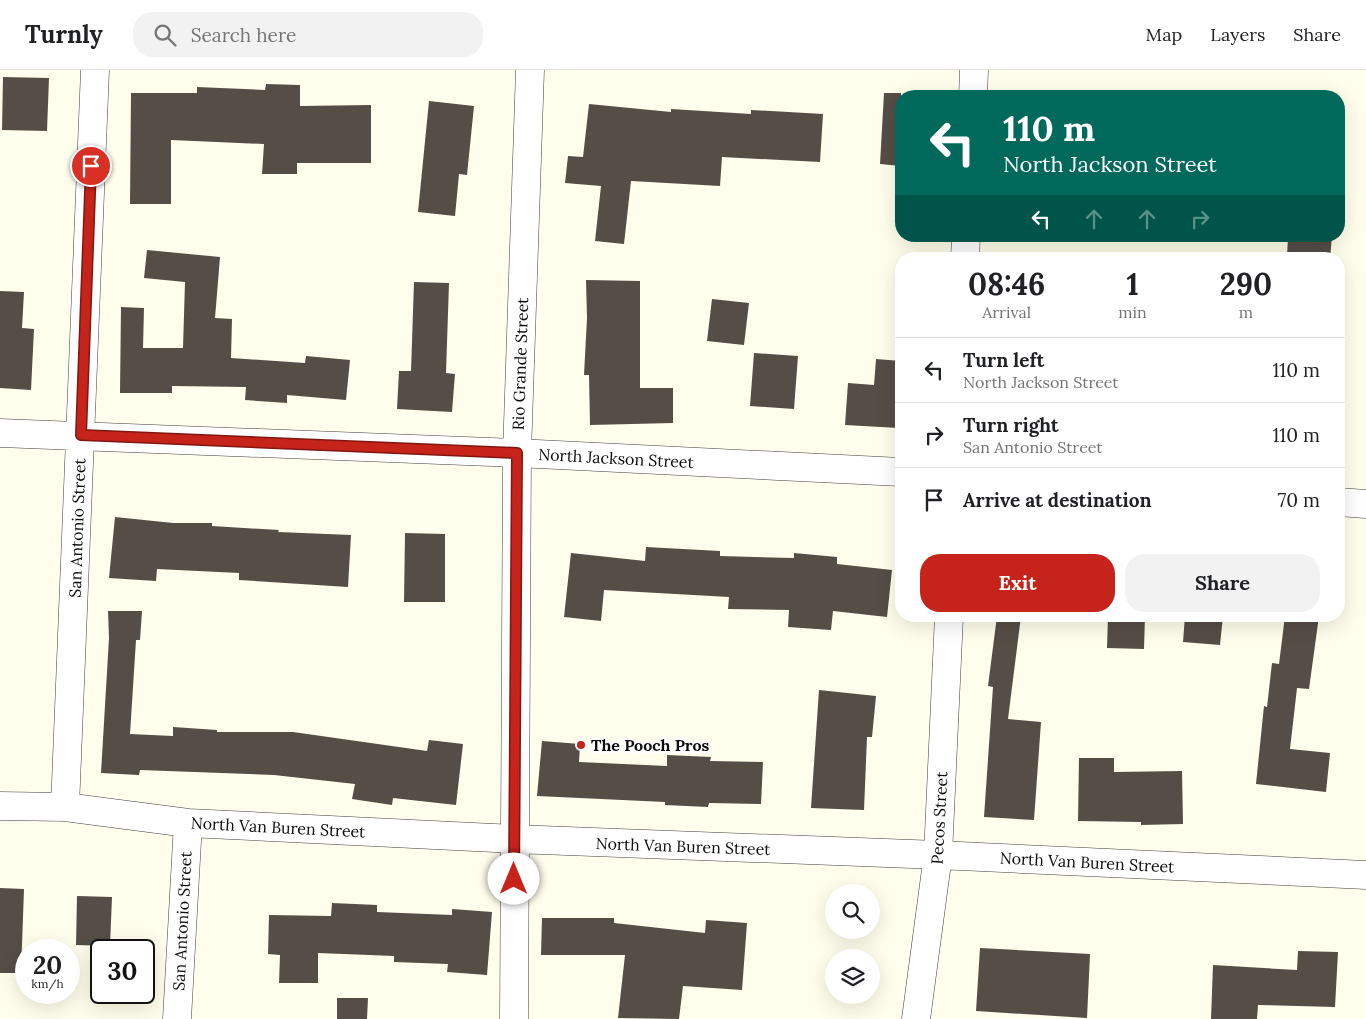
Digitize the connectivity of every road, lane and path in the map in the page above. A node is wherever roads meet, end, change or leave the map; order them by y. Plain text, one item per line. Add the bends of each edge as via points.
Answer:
1 (95, 70) edge
2 (530, 70) edge
3 (974, 70) edge
4 (973, 90) edge
5 (0, 433) edge
6 (81, 435) junction
7 (517, 453) junction
8 (895, 472) edge
9 (1345, 502) edge
10 (1366, 504) edge
11 (949, 622) edge
12 (0, 806) edge
13 (65, 807) junction
14 (188, 823) junction
15 (514, 839) junction
16 (938, 855) junction
17 (1366, 876) edge
18 (177, 1019) edge
19 (514, 1019) edge
20 (916, 1019) edge

1 - 6 street, San Antonio Street
2 - 7 street, Rio Grande Street
3 - 4 street
5 - 6 street, North Jackson Street
6 - 7 street, North Jackson Street
6 - 13 street, San Antonio Street
7 - 8 street, North Jackson Street
7 - 15 street, Rio Grande Street
9 - 10 street
11 - 16 street, Pecos Street
12 - 13 street, North Van Buren Street
13 - 14 street, North Van Buren Street
14 - 15 street, North Van Buren Street
14 - 18 street, San Antonio Street
15 - 16 street, North Van Buren Street
15 - 19 street, Rio Grande Street
16 - 17 street, North Van Buren Street
16 - 20 street, Pecos Street

